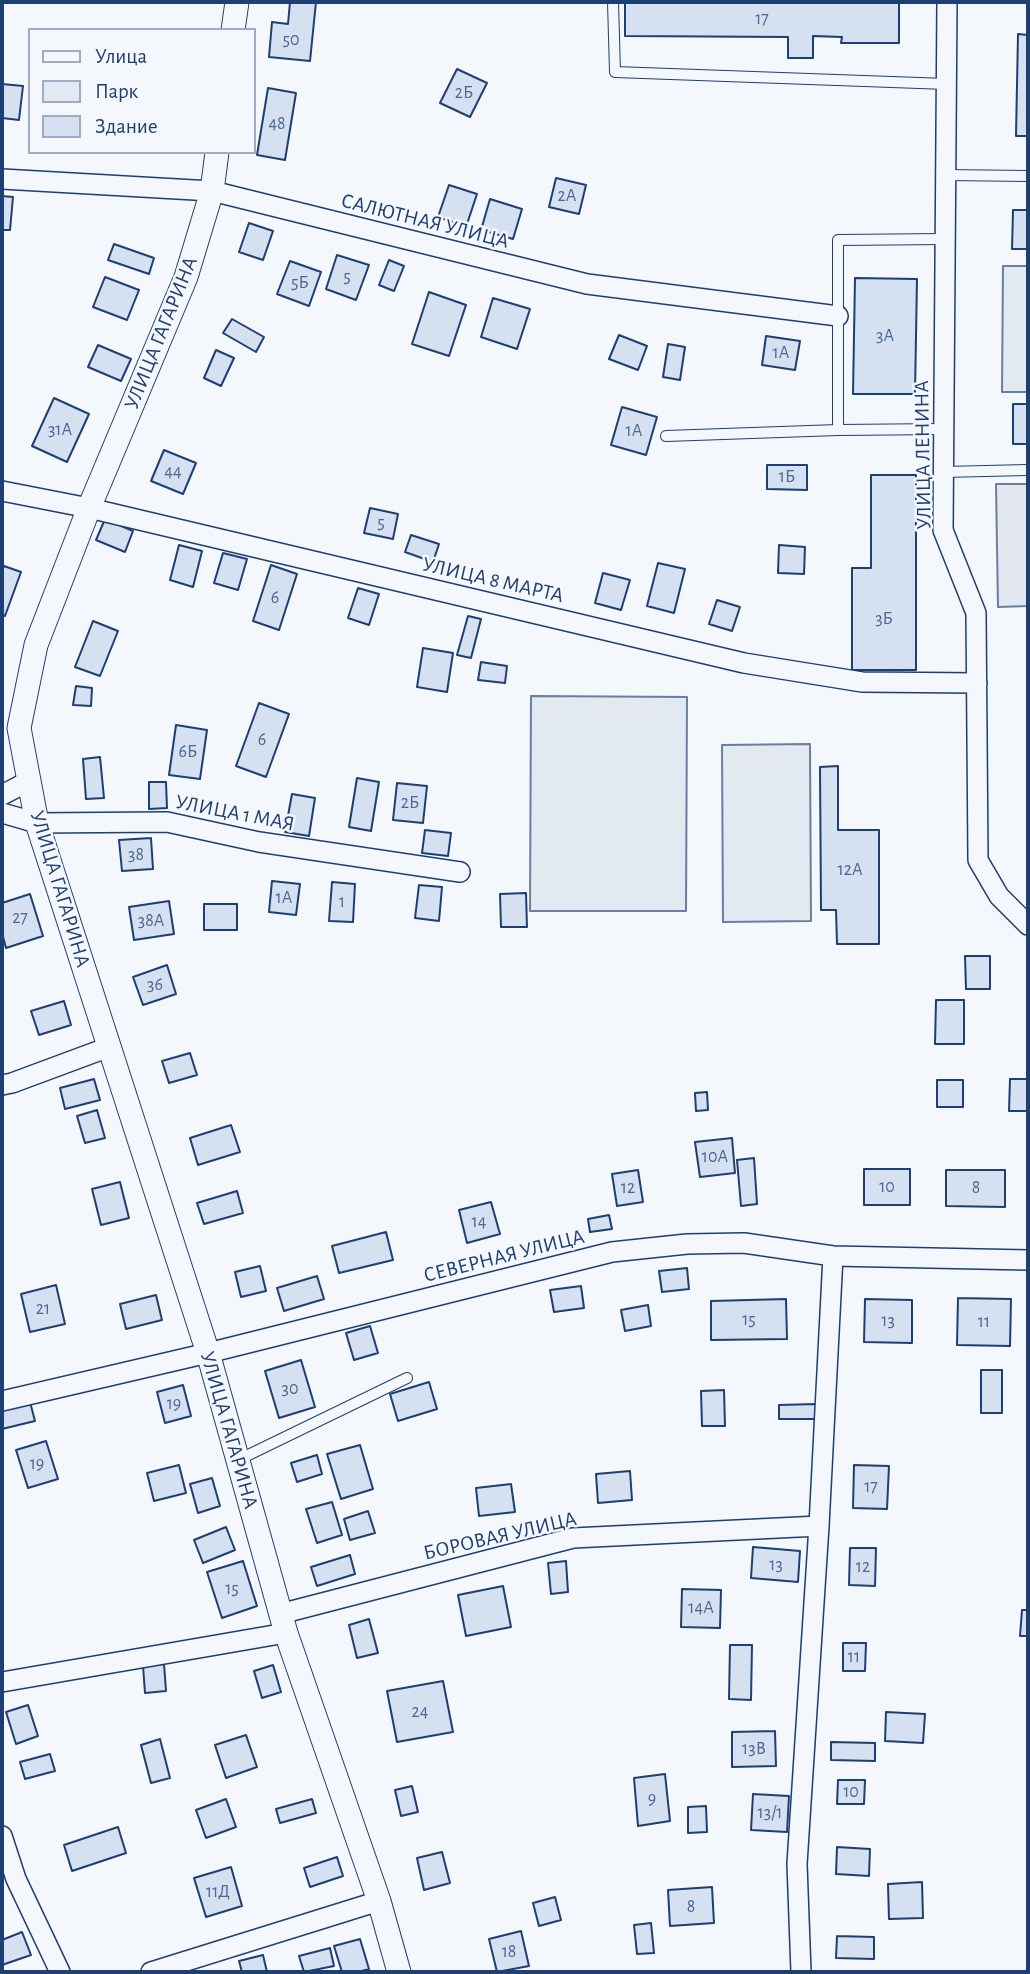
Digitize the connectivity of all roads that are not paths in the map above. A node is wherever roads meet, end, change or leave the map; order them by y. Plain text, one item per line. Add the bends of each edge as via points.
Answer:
1 (237, 2) edge
2 (613, 2) edge
3 (947, 2) edge
4 (233, 28) edge
5 (947, 84) junction
6 (217, 154) edge
7 (946, 175) junction
8 (1028, 176) edge
9 (2, 179) edge
10 (212, 191) junction
11 (945, 239) junction
12 (838, 316) junction
13 (838, 429) junction
14 (944, 429) junction
15 (666, 436) dead end
16 (1028, 470) edge
17 (943, 472) junction
18 (2, 491) edge
19 (89, 508) junction
20 (977, 683) junction
21 (29, 780) junction
22 (2, 795) edge
23 (2, 813) edge
24 (37, 823) junction
25 (460, 872) dead end
26 (1028, 925) edge
27 (109, 1047) junction
28 (2, 1086) edge
29 (833, 1256) junction
30 (1028, 1260) edge
31 (208, 1353) junction
32 (407, 1378) dead end
33 (2, 1401) edge
34 (238, 1460) junction
35 (819, 1526) junction
36 (283, 1623) junction
37 (2, 1682) edge
38 (2, 1836) edge
39 (379, 1901) junction
40 (60, 1972) edge
41 (150, 1972) edge
42 (399, 1972) edge
43 (801, 1972) edge

1 - 4 street
2 - 5 lane via 615,72
3 - 5 street, УЛИЦА ЛЕНИНА
5 - 7 street, УЛИЦА ЛЕНИНА
6 - 10 street, УЛИЦА ГАГАРИНА
7 - 8 lane
7 - 11 street, УЛИЦА ЛЕНИНА
9 - 10 street, САЛЮТНАЯ УЛИЦА
10 - 12 street, САЛЮТНАЯ УЛИЦА via 587,284
10 - 19 street, УЛИЦА ГАГАРИНА via 186,277
11 - 12 lane via 838,240
11 - 14 street, УЛИЦА ЛЕНИНА
12 - 13 lane
13 - 14 lane
13 - 15 lane
14 - 17 street, УЛИЦА ЛЕНИНА
16 - 17 lane
17 - 20 street, УЛИЦА ЛЕНИНА via 943,530 976,613
18 - 19 street, УЛИЦА 8 МАРТА
19 - 20 street, УЛИЦА 8 МАРТА via 744,663 862,682
19 - 21 street, УЛИЦА ГАГАРИНА via 36,645 19,728
20 - 26 street, УЛИЦА ЛЕНИНА via 978,860 999,896
21 - 22 street
21 - 24 street, УЛИЦА ГАГАРИНА
23 - 24 street, УЛИЦА 1 МАЯ
24 - 25 street, УЛИЦА 1 МАЯ via 167,822 259,842
24 - 27 street, УЛИЦА ГАГАРИНА
27 - 28 street
27 - 31 street, УЛИЦА ГАГАРИНА
29 - 30 street, СЕВЕРНАЯ УЛИЦА
29 - 31 street, СЕВЕРНАЯ УЛИЦА via 744,1243 612,1252
29 - 35 street
31 - 33 street, СЕВЕРНАЯ УЛИЦА
31 - 34 street, УЛИЦА ГАГАРИНА
32 - 34 lane
34 - 36 street, УЛИЦА ГАГАРИНА
35 - 36 street, БОРОВАЯ УЛИЦА via 573,1538
35 - 43 street via 797,1864
36 - 37 street
36 - 39 street, УЛИЦА ГАГАРИНА
38 - 40 street via 16,1879
39 - 41 street
39 - 42 street, УЛИЦА ГАГАРИНА

